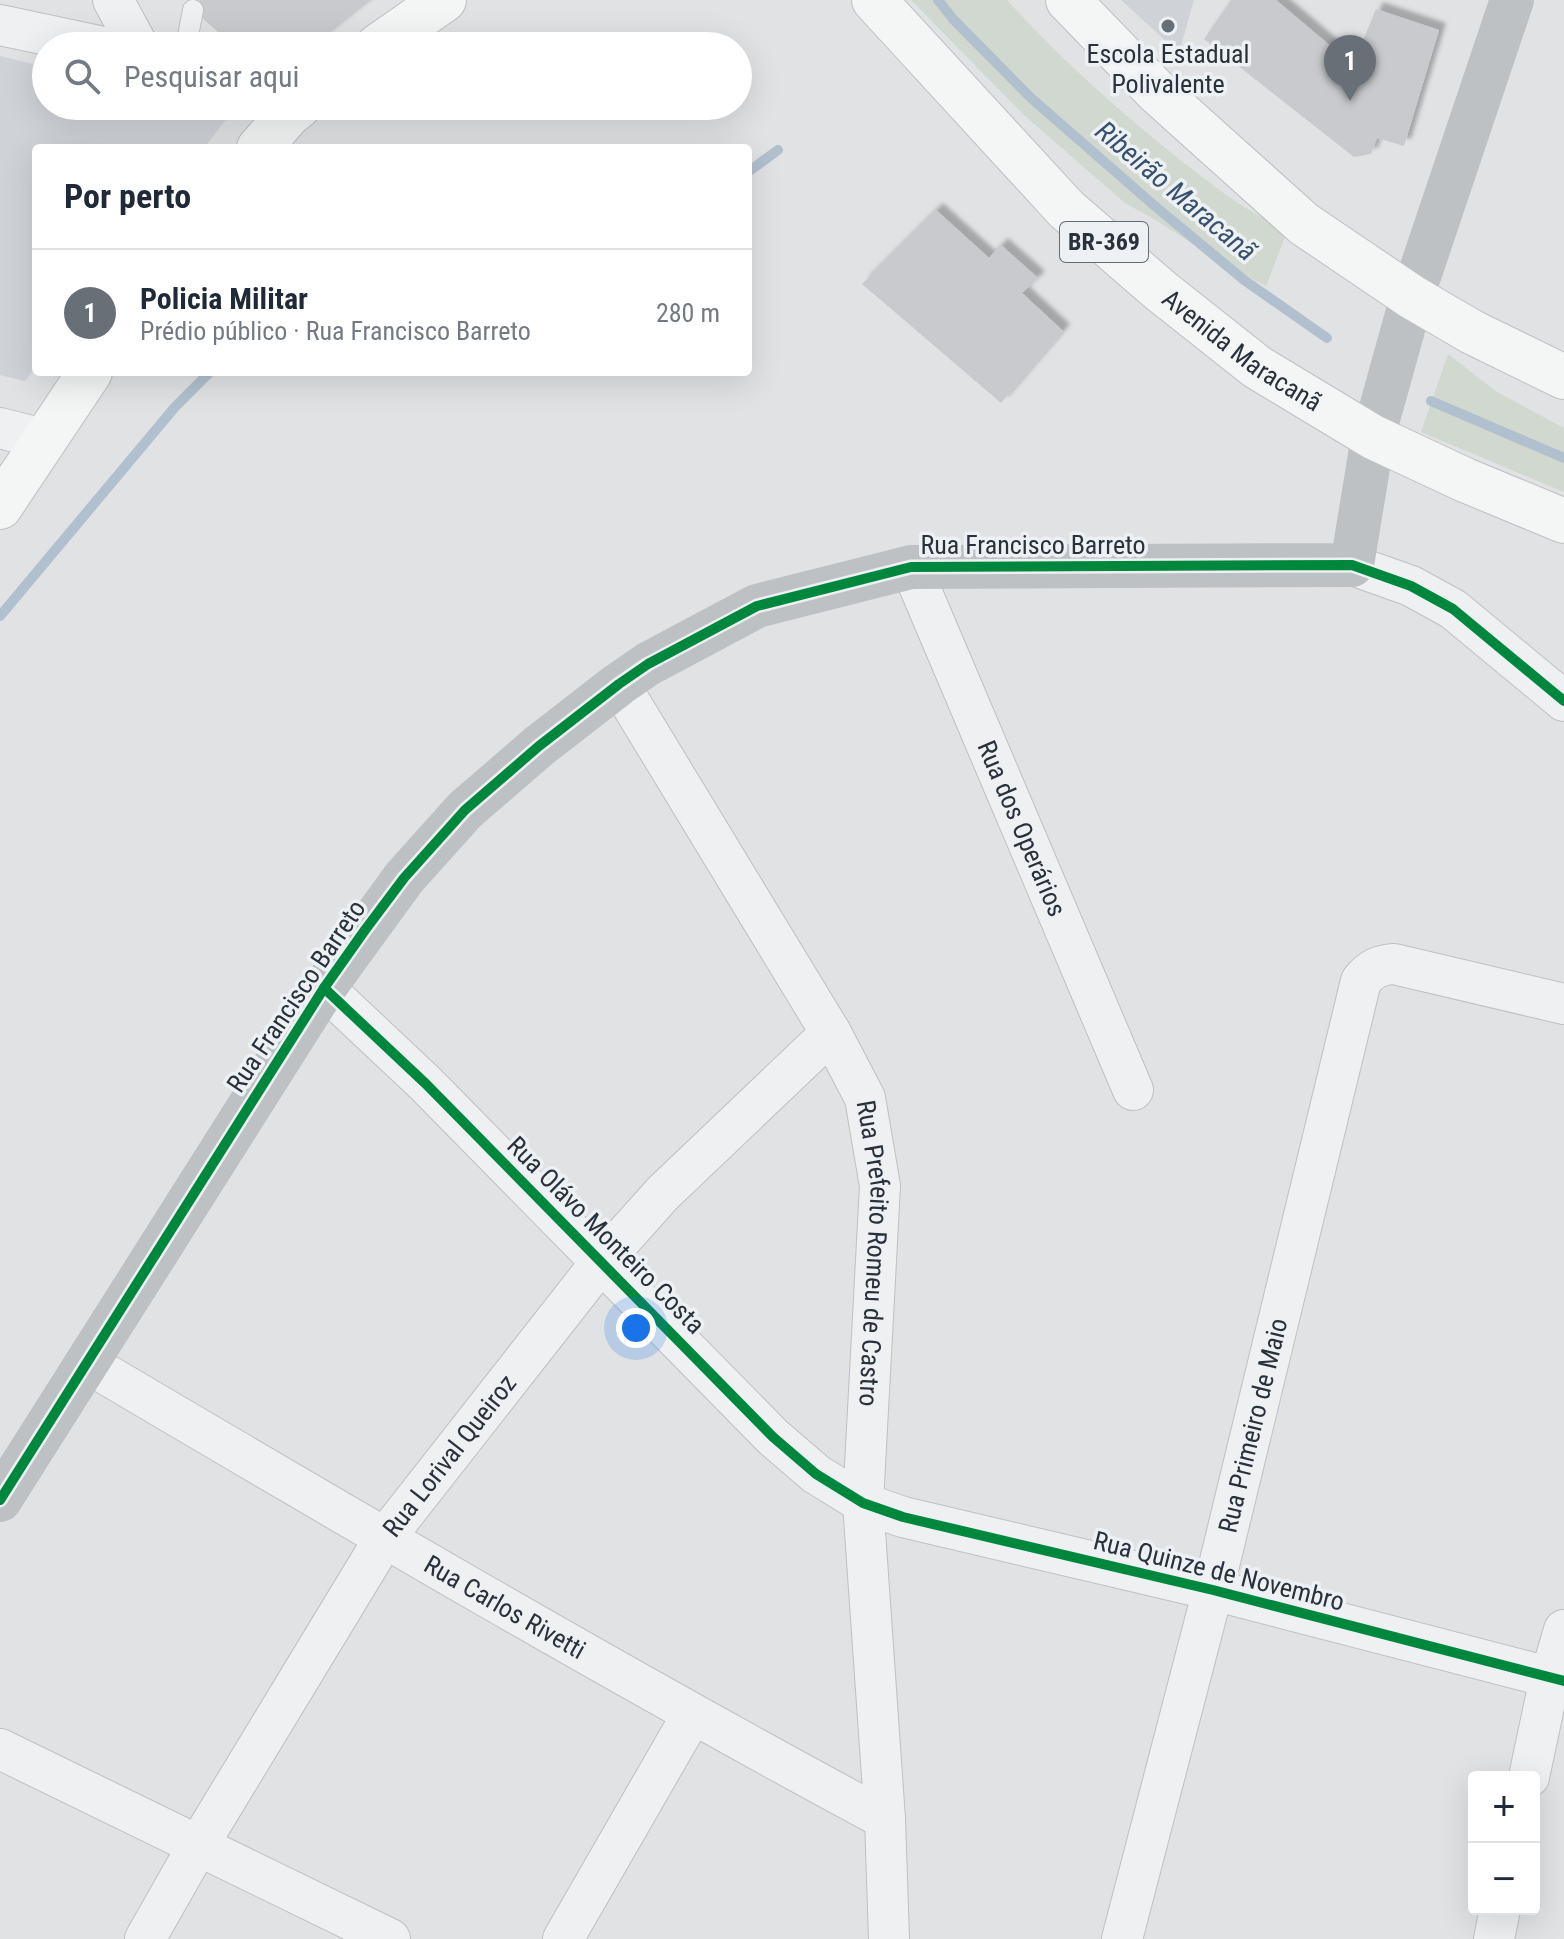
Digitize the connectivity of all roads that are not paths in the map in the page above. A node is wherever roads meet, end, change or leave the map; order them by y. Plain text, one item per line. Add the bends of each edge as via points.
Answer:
1 (113, 0) edge
2 (444, 0) edge
3 (874, 0) edge
4 (1068, 0) edge
5 (1512, 0) edge
6 (193, 10) dead end
7 (0, 25) edge
8 (33, 32) edge
9 (130, 32) edge
10 (189, 32) edge
11 (398, 32) edge
12 (279, 120) edge
13 (262, 144) edge
14 (1412, 297) junction
15 (87, 376) edge
16 (1564, 377) edge
17 (0, 428) edge
18 (1373, 437) junction
19 (43, 439) junction
20 (0, 507) edge
21 (1564, 521) edge
22 (1352, 565) junction
23 (911, 567) junction
24 (619, 684) junction
25 (1564, 701) edge
26 (324, 988) junction
27 (1564, 1004) edge
28 (831, 1033) junction
29 (1133, 1090) dead end
30 (602, 1261) junction
31 (87, 1363) junction
32 (0, 1500) edge
33 (863, 1503) junction
34 (384, 1539) junction
35 (1213, 1590) junction
36 (1564, 1630) edge
37 (1557, 1680) edge
38 (692, 1715) junction
39 (0, 1749) edge
40 (1531, 1771) edge
41 (885, 1819) junction
42 (199, 1844) junction
43 (1499, 1915) edge
44 (145, 1939) edge
45 (390, 1939) edge
46 (563, 1939) edge
47 (889, 1939) edge
48 (1122, 1939) edge
49 (1494, 1939) edge

1 - 9 street
2 - 11 main road
3 - 18 main road, Avenida Maracanã / BR-369 via 1066,209 1257,367
4 - 14 main road via 1157,92 1304,224
5 - 14 street
6 - 10 lane
7 - 8 street
12 - 13 main road
14 - 16 main road
14 - 18 street
15 - 19 main road
17 - 19 street
18 - 21 main road, Avenida Maracanã / BR-369
18 - 22 street
19 - 20 main road
22 - 23 street, Rua Francisco Barreto
22 - 25 street via 1411,586 1453,609
23 - 24 street, Rua Francisco Barreto via 757,606
23 - 29 street, Rua dos Operários
24 - 26 street, Rua Francisco Barreto via 465,810 404,878
24 - 28 street, Rua Prefeito Romeu de Castro
26 - 30 street, Rua Olávo Monteiro Costa
26 - 31 street, Rua Francisco Barreto
27 - 35 street, Rua Primeiro de Maio via 1394,964 1370,970 1361,981
28 - 30 street, Rua Lorival Queiroz via 663,1193
28 - 33 street, Rua Prefeito Romeu de Castro via 865,1098 880,1186
30 - 33 street, Rua Olávo Monteiro Costa via 773,1437 816,1474
30 - 34 street, Rua Lorival Queiroz
31 - 32 street, Rua Francisco Barreto
31 - 34 street, Rua Carlos Rivetti
33 - 35 street, Rua Quinze de Novembro
33 - 41 street, Rua Prefeito Romeu de Castro
34 - 38 street, Rua Carlos Rivetti
34 - 42 street, Rua Lorival Queiroz
35 - 37 street, Rua Quinze de Novembro
35 - 48 street, Rua Primeiro de Maio
36 - 37 street
37 - 40 street
38 - 41 street, Rua Carlos Rivetti
38 - 46 street
39 - 42 street
41 - 47 street, Rua Prefeito Romeu de Castro
42 - 44 street, Rua Lorival Queiroz
42 - 45 street
43 - 49 street

